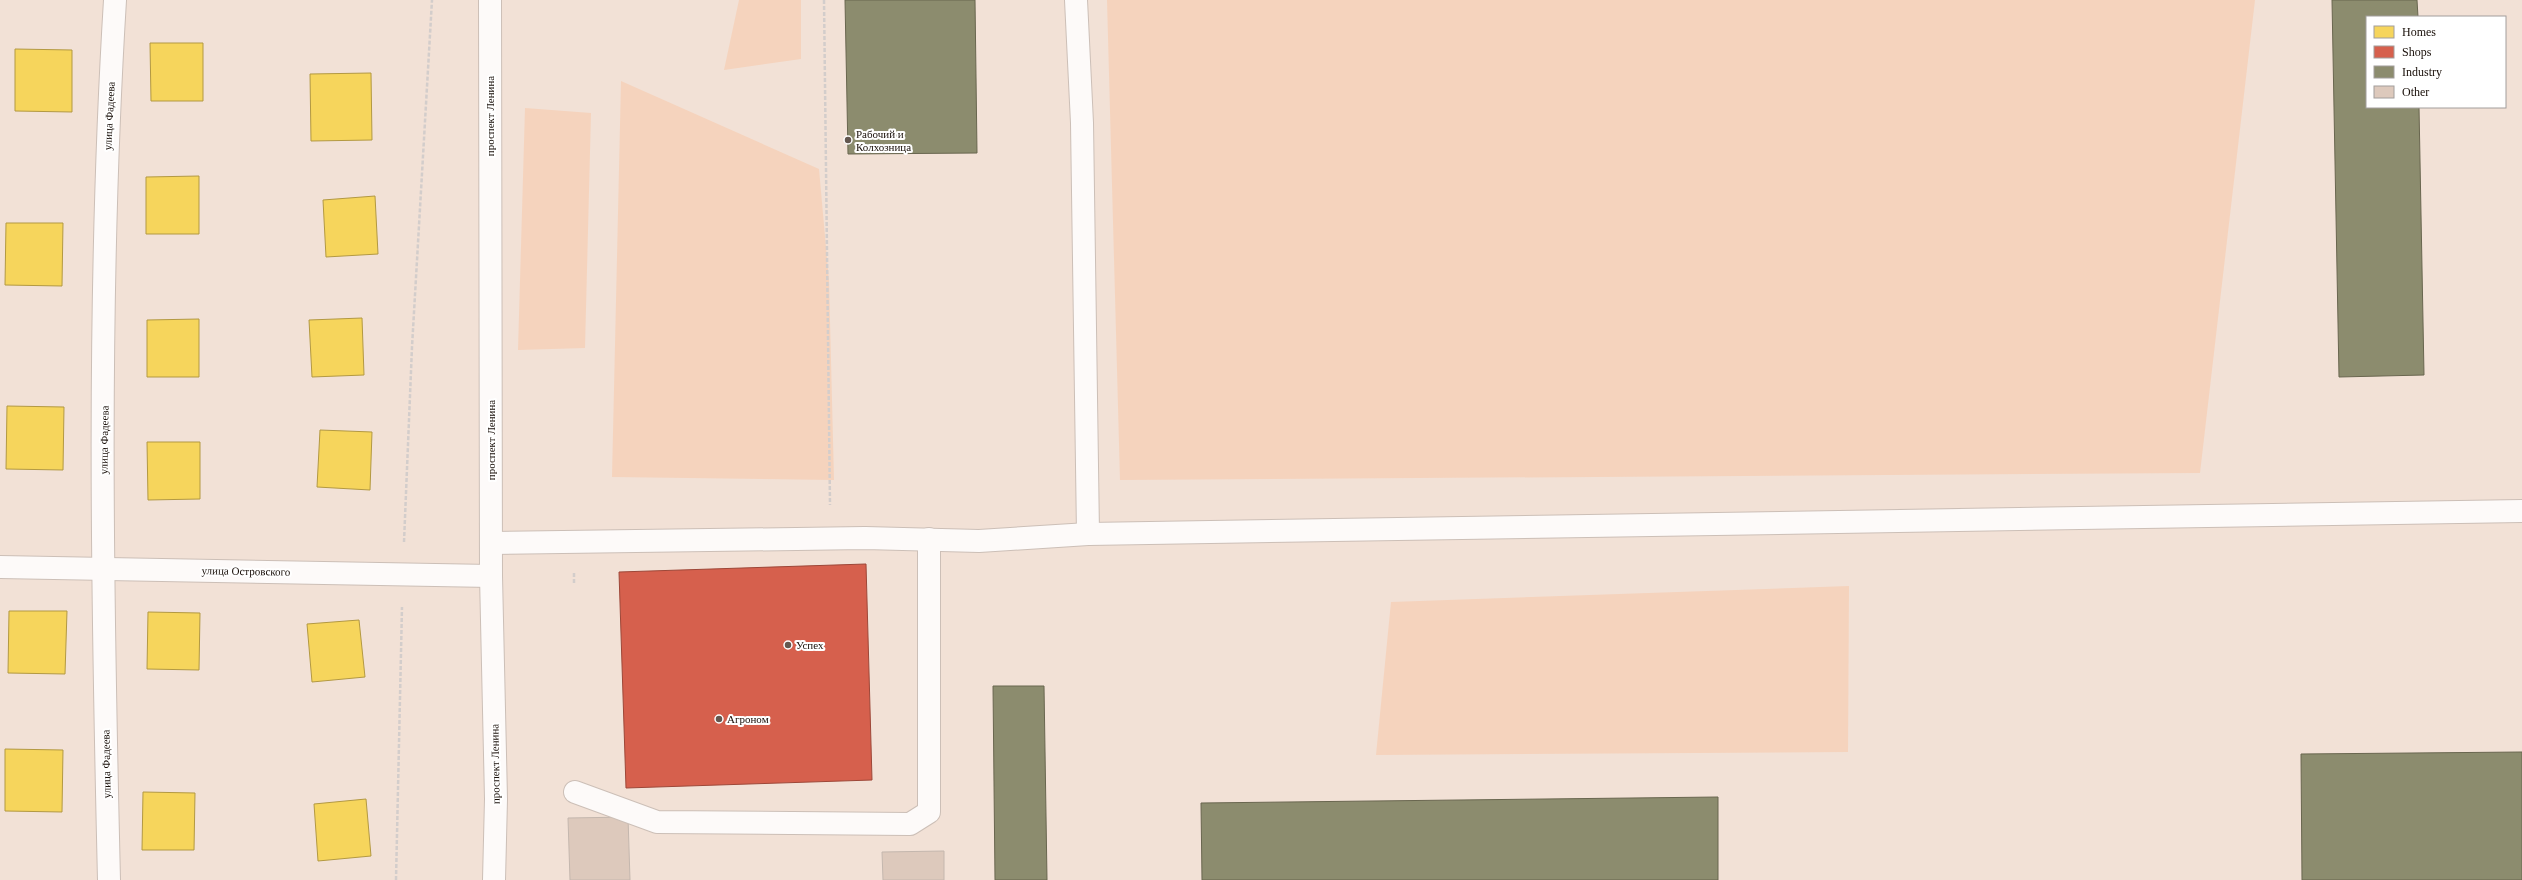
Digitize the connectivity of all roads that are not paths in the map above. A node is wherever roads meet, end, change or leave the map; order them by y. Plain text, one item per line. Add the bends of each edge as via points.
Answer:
1 (115, 0) edge
2 (490, 0) edge
3 (1076, 0) edge
4 (2522, 511) edge
5 (1088, 534) junction
6 (929, 539) junction
7 (491, 543) junction
8 (0, 567) edge
9 (102, 568) junction
10 (491, 576) junction
11 (575, 792) dead end
12 (109, 880) edge
13 (494, 880) edge

1 - 9 street, улица Фадеева via 107,131
2 - 7 street, проспект Ленина
3 - 5 street via 1082,123
4 - 5 street
5 - 6 street via 979,541
6 - 7 street
6 - 11 street via 929,812 910,824 657,822
7 - 10 street, проспект Ленина
8 - 9 street, улица Островского
9 - 10 street, улица Островского
9 - 12 street, улица Фадеева
10 - 13 street, проспект Ленина via 496,799

